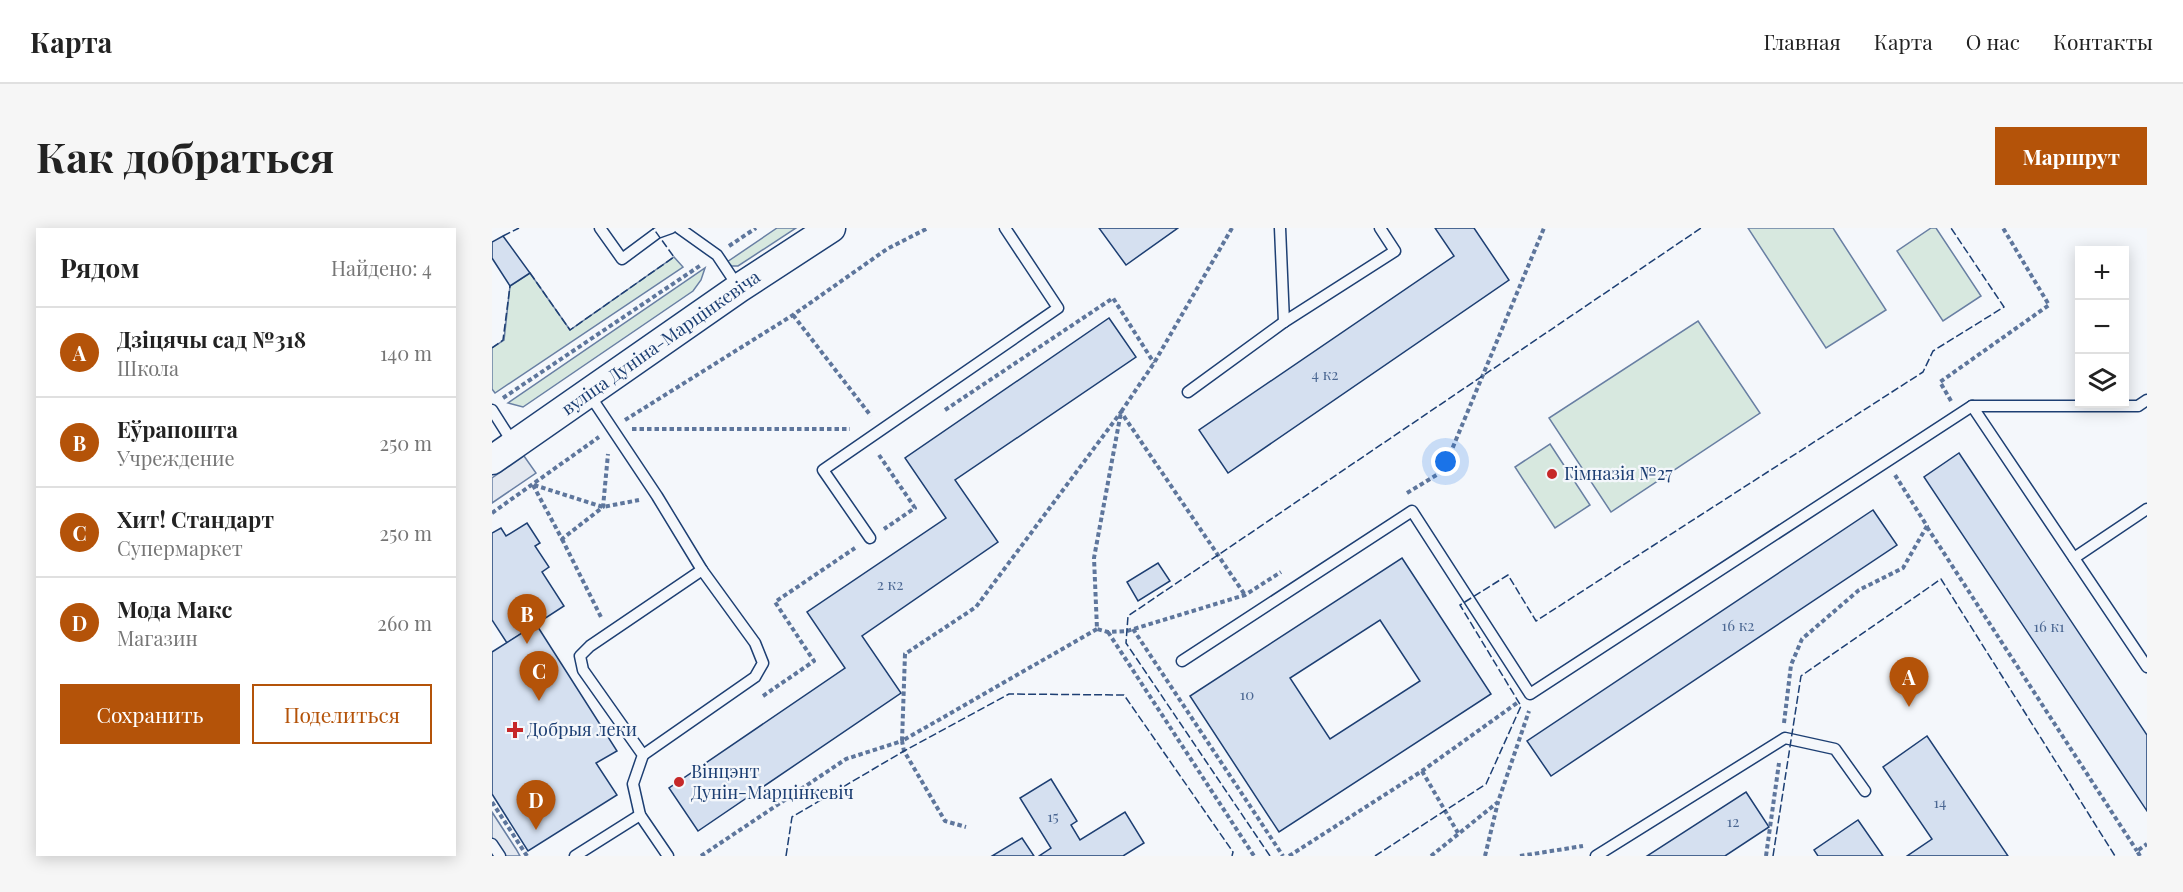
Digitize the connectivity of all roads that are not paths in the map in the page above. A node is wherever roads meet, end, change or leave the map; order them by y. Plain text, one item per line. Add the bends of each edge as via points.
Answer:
1 (600, 228) edge
2 (671, 228) edge
3 (679, 228) edge
4 (831, 228) edge
5 (1005, 228) edge
6 (1280, 228) edge
7 (1380, 228) edge
8 (739, 288) junction
9 (1284, 322) junction
10 (1188, 392) dead end
11 (589, 393) junction
12 (2147, 400) edge
13 (1972, 406) junction
14 (492, 410) edge
15 (503, 452) edge
16 (2147, 509) edge
17 (870, 538) road end
18 (2074, 558) junction
19 (702, 570) junction
20 (1182, 661) dead end
21 (2147, 667) edge
22 (644, 755) junction
23 (1865, 791) dead end
24 (640, 814) junction
25 (492, 844) edge
26 (500, 856) edge
27 (575, 856) edge
28 (668, 856) edge
29 (1596, 856) edge

1 - 2 lane via 622,259 657,233
3 - 8 lane via 717,255
4 - 8 street, вуліца Дуніна-Марцінкевіча
5 - 17 lane via 1059,308 823,470
6 - 9 lane
7 - 9 lane via 1395,251
8 - 11 street, вуліца Дуніна-Марцінкевіча
9 - 10 lane
11 - 15 street, вуліца Дуніна-Марцінкевіча
11 - 19 lane
12 - 13 lane via 2138,406
13 - 18 lane
13 - 20 lane via 1530,694 1412,512
14 - 15 lane
16 - 18 lane
18 - 21 lane
19 - 22 lane via 755,643 763,663 755,677
19 - 22 lane via 580,656 583,670
22 - 24 lane via 633,784
23 - 29 lane via 1835,749 1785,738
24 - 27 lane
24 - 28 lane
25 - 26 lane

